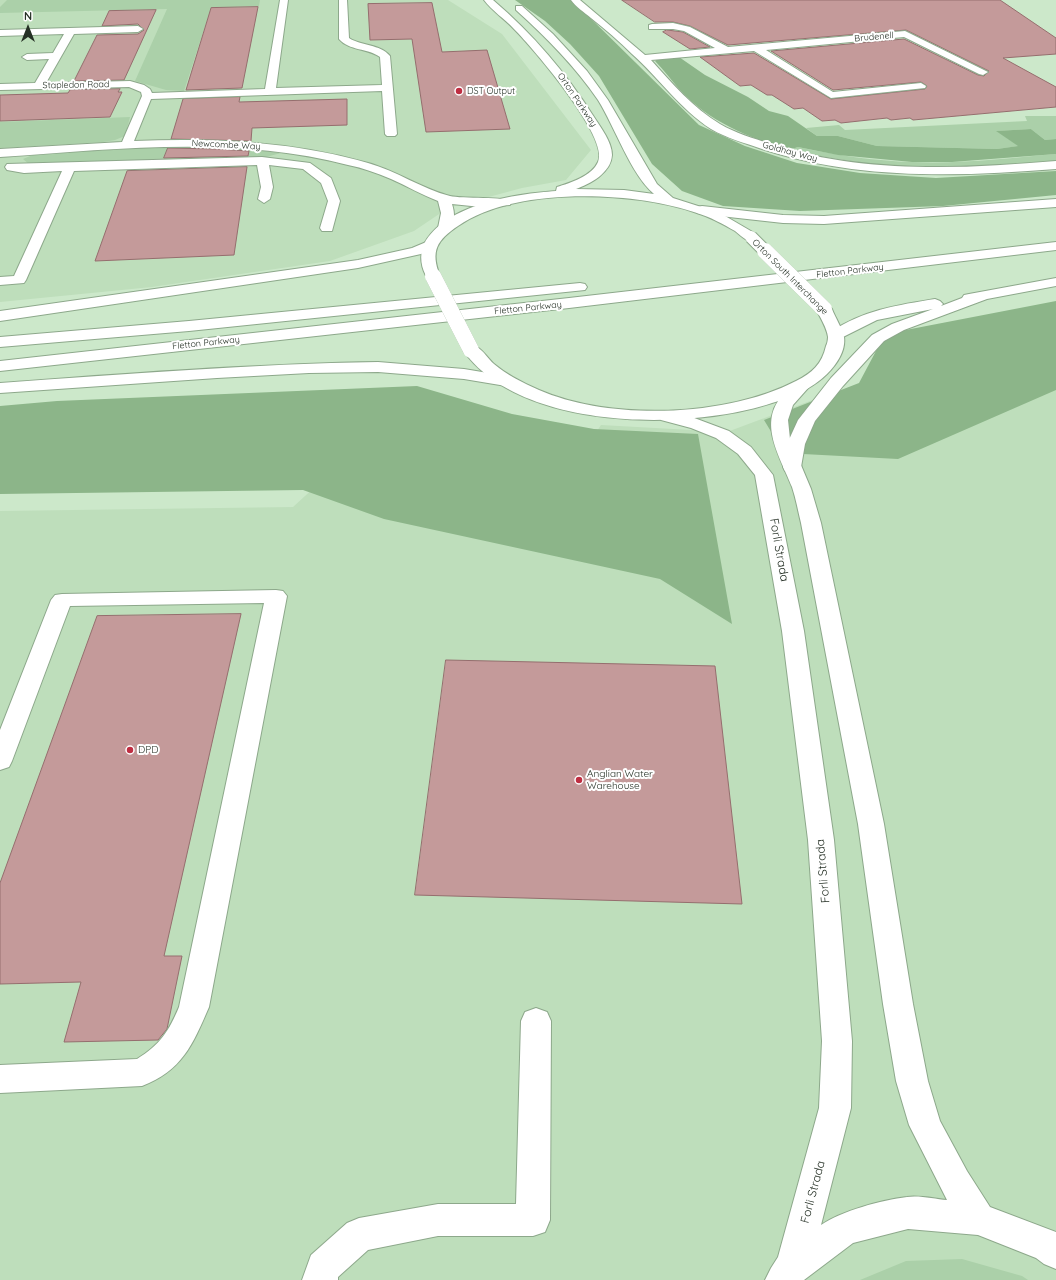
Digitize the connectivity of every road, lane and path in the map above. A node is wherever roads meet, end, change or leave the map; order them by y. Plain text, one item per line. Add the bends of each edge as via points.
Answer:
1 (284, 0) edge
2 (343, 0) edge
3 (488, 0) edge
4 (509, 0) edge
5 (575, 0) edge
6 (652, 27) dead end
7 (706, 28) dead end
8 (138, 29) dead end
9 (687, 29) junction
10 (71, 31) junction
11 (0, 33) edge
12 (726, 40) dead end
13 (713, 43) junction
14 (756, 48) junction
15 (727, 51) junction
16 (56, 56) junction
17 (26, 57) dead end
18 (643, 58) junction
19 (983, 72) dead end
20 (39, 86) junction
21 (921, 86) dead end
22 (0, 87) edge
23 (386, 88) junction
24 (270, 92) junction
25 (147, 96) junction
26 (391, 134) dead end
27 (127, 144) junction
28 (0, 152) edge
29 (13, 152) junction
30 (262, 161) junction
31 (1056, 165) edge
32 (70, 167) junction
33 (5, 168) edge
34 (550, 195) junction
35 (443, 198) junction
36 (264, 199) dead end
37 (668, 201) junction
38 (505, 202) junction
39 (1056, 203) edge
40 (702, 210) junction
41 (327, 228) dead end
42 (445, 228) junction
43 (1056, 232) edge
44 (431, 244) junction
45 (1056, 246) edge
46 (713, 272) dead end
47 (0, 281) edge
48 (1056, 282) edge
49 (596, 285) dead end
50 (982, 296) junction
51 (0, 316) edge
52 (836, 335) junction
53 (0, 342) edge
54 (0, 366) edge
55 (506, 381) junction
56 (801, 386) junction
57 (0, 388) edge
58 (667, 416) junction
59 (792, 467) junction
60 (0, 761) edge
61 (536, 1021) dead end
62 (0, 1079) edge
63 (978, 1219) junction
64 (1056, 1252) edge
65 (788, 1273) edge
66 (320, 1280) edge

1 - 24 main road
2 - 23 main road via 344,39 386,56
3 - 34 main road, Orton Parkway via 529,37 560,74 598,133 604,148 606,156 603,165 590,177
4 - 37 main road, Orton Parkway via 550,36 583,73 619,126 645,176
5 - 18 main road, Goldhay Way
6 - 9 main road via 673,26
7 - 9 main road
8 - 10 main road
9 - 13 main road
10 - 11 main road
10 - 16 main road
12 - 13 main road
13 - 15 main road
14 - 15 main road, Brudenell
14 - 19 main road, Brudenell via 905,34
14 - 21 main road via 832,95
15 - 18 main road, Brudenell
16 - 17 main road
16 - 20 main road
18 - 31 main road, Goldhay Way via 690,108 714,125 771,149 810,159 871,168 929,171 1002,170
20 - 22 main road, Stapledon Road
20 - 25 main road, Stapledon Road via 130,84 146,91
23 - 24 main road
23 - 26 main road
24 - 25 main road
25 - 27 main road
27 - 29 main road, Newcombe Way
27 - 35 main road, Newcombe Way via 211,143 316,154 377,170
28 - 29 main road, Newcombe Way
29 - 33 main road
30 - 32 main road
30 - 36 main road via 266,187
30 - 41 main road via 306,166 327,181 334,201
32 - 33 main road
32 - 47 main road via 19,280
34 - 37 main road, Orton South Interchange via 616,194
34 - 38 main road, Orton South Interchange
35 - 38 main road, Newcombe Way via 484,203
35 - 42 main road via 449,218
37 - 40 main road, Orton South Interchange
38 - 42 main road, Orton South Interchange via 471,213
39 - 40 main road via 824,220 768,218
40 - 52 main road, Orton South Interchange, bridge via 730,222 751,237 824,309
42 - 44 main road, Orton South Interchange
43 - 46 main road, Fletton Parkway
44 - 51 main road via 410,253 358,264
44 - 55 main road, bridge via 428,260 433,276 471,350 479,361
45 - 54 main road, Fletton Parkway
48 - 50 main road
49 - 53 main road, Fletton Parkway via 189,326
50 - 52 main road via 886,311 854,323
50 - 59 main road via 898,327 878,338 837,382 807,420 796,444
52 - 56 main road via 835,348 829,362 817,375
55 - 57 main road via 464,374 378,367 217,373
55 - 58 main road via 534,394 567,404 605,412
56 - 58 main road via 779,397 753,405 723,411
56 - 59 main road via 785,403 779,420 781,439
58 - 65 main road, Forli Strada via 700,424 725,436 744,448 764,475 793,631 821,840 837,1041 835,1108
59 - 63 main road via 802,489 811,523 871,824 912,1081 925,1125
60 - 62 main road via 62,600 276,596 194,1007 181,1037 163,1059 142,1072
61 - 66 main road via 534,1220 438,1220 359,1235 323,1267
63 - 64 main road via 1046,1245
63 - 65 main road via 908,1213 845,1229

